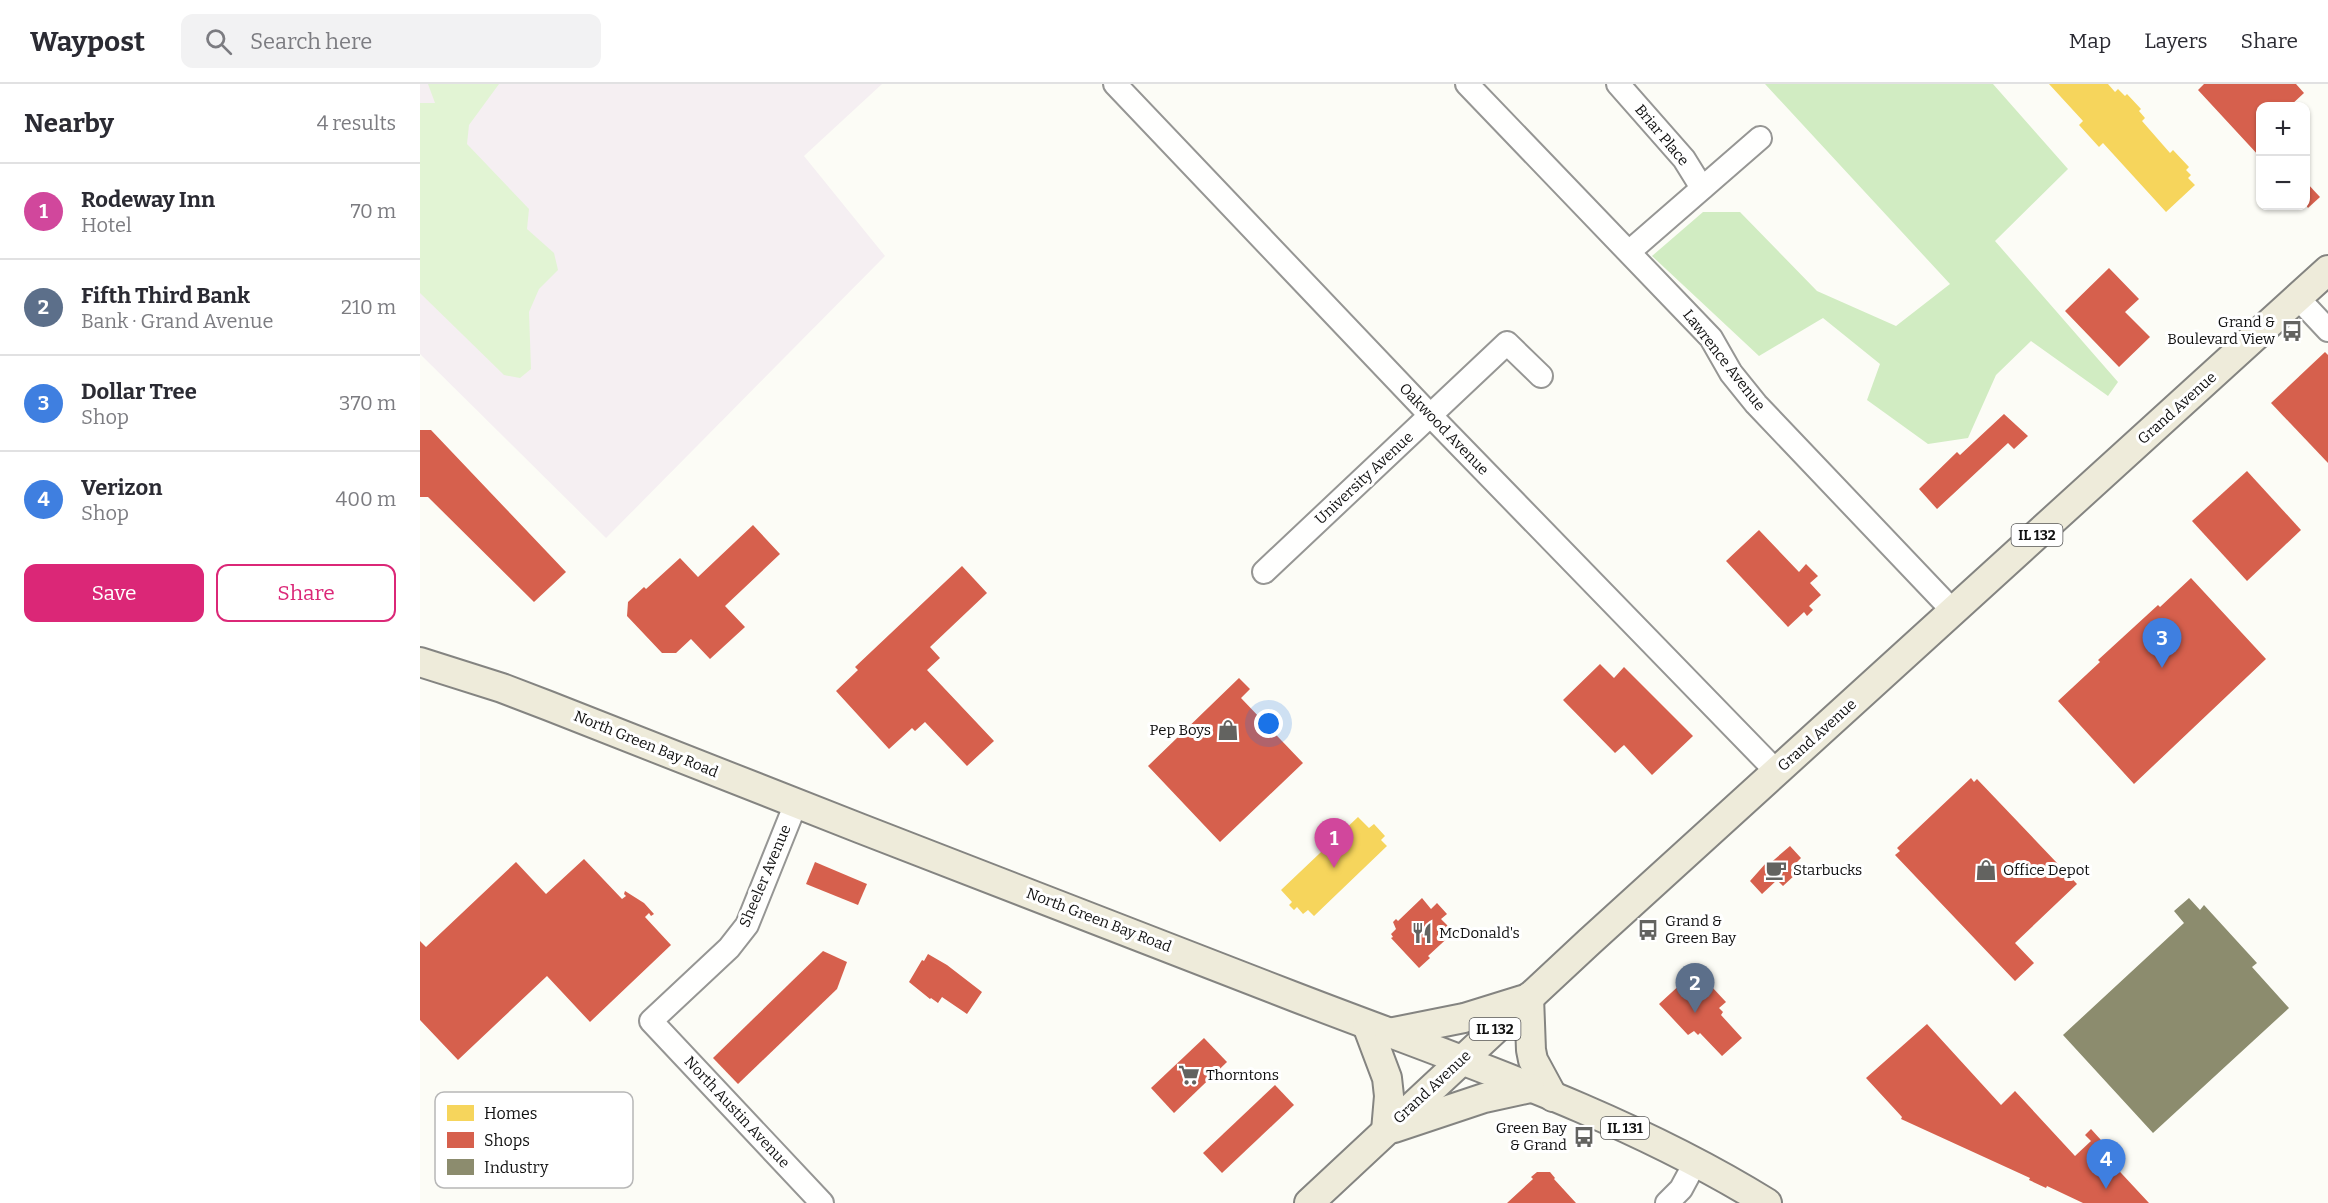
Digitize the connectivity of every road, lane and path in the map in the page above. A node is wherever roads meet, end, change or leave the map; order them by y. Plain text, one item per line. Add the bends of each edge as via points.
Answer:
1 (1115, 84) edge
2 (1467, 84) edge
3 (1618, 84) edge
4 (1760, 138) dead end
5 (1702, 188) junction
6 (1630, 251) junction
7 (2328, 270) edge
8 (2298, 298) junction
9 (2328, 330) edge
10 (1541, 376) dead end
11 (1430, 415) junction
12 (1264, 572) dead end
13 (1953, 611) junction
14 (420, 662) edge
15 (1777, 772) junction
16 (796, 803) junction
17 (1529, 997) junction
18 (651, 1021) joint
19 (1378, 1029) junction
20 (1461, 1060) junction
21 (1541, 1093) junction
22 (1386, 1131) junction
23 (1695, 1162) junction
24 (822, 1203) edge
25 (1309, 1203) edge
26 (1666, 1203) edge
27 (1767, 1203) edge

1 - 11 street, Oakwood Avenue
2 - 6 street, Lawrence Avenue
3 - 5 street, Briar Place via 1684,159
4 - 5 street
5 - 6 street
6 - 13 street, Lawrence Avenue via 1711,338 1731,373 1756,404
7 - 8 main road, Grand Avenue / IL 132
8 - 9 street
8 - 13 main road, Grand Avenue / IL 132
10 - 11 street, University Avenue via 1507,343
11 - 12 street, University Avenue
11 - 15 street, Oakwood Avenue
13 - 15 main road, Grand Avenue / IL 132
14 - 16 main road, North Green Bay Road via 502,688
15 - 17 main road, Grand Avenue / IL 132
16 - 18 street, Sheeler Avenue via 747,925 729,948
16 - 19 main road, North Green Bay Road
17 - 19 main road via 1464,1018
17 - 20 main road, Grand Avenue / IL 132
17 - 21 main road via 1531,1050
18 - 24 street, North Austin Avenue
19 - 20 main road, North Green Bay Road
19 - 22 main road via 1389,1096
20 - 21 main road, North Green Bay Road / IL 131
20 - 22 main road, Grand Avenue
21 - 22 main road via 1484,1098
21 - 23 main road, North Green Bay Road / IL 131
22 - 25 main road, Grand Avenue
23 - 26 street via 1681,1189
23 - 27 main road, North Green Bay Road / IL 131

